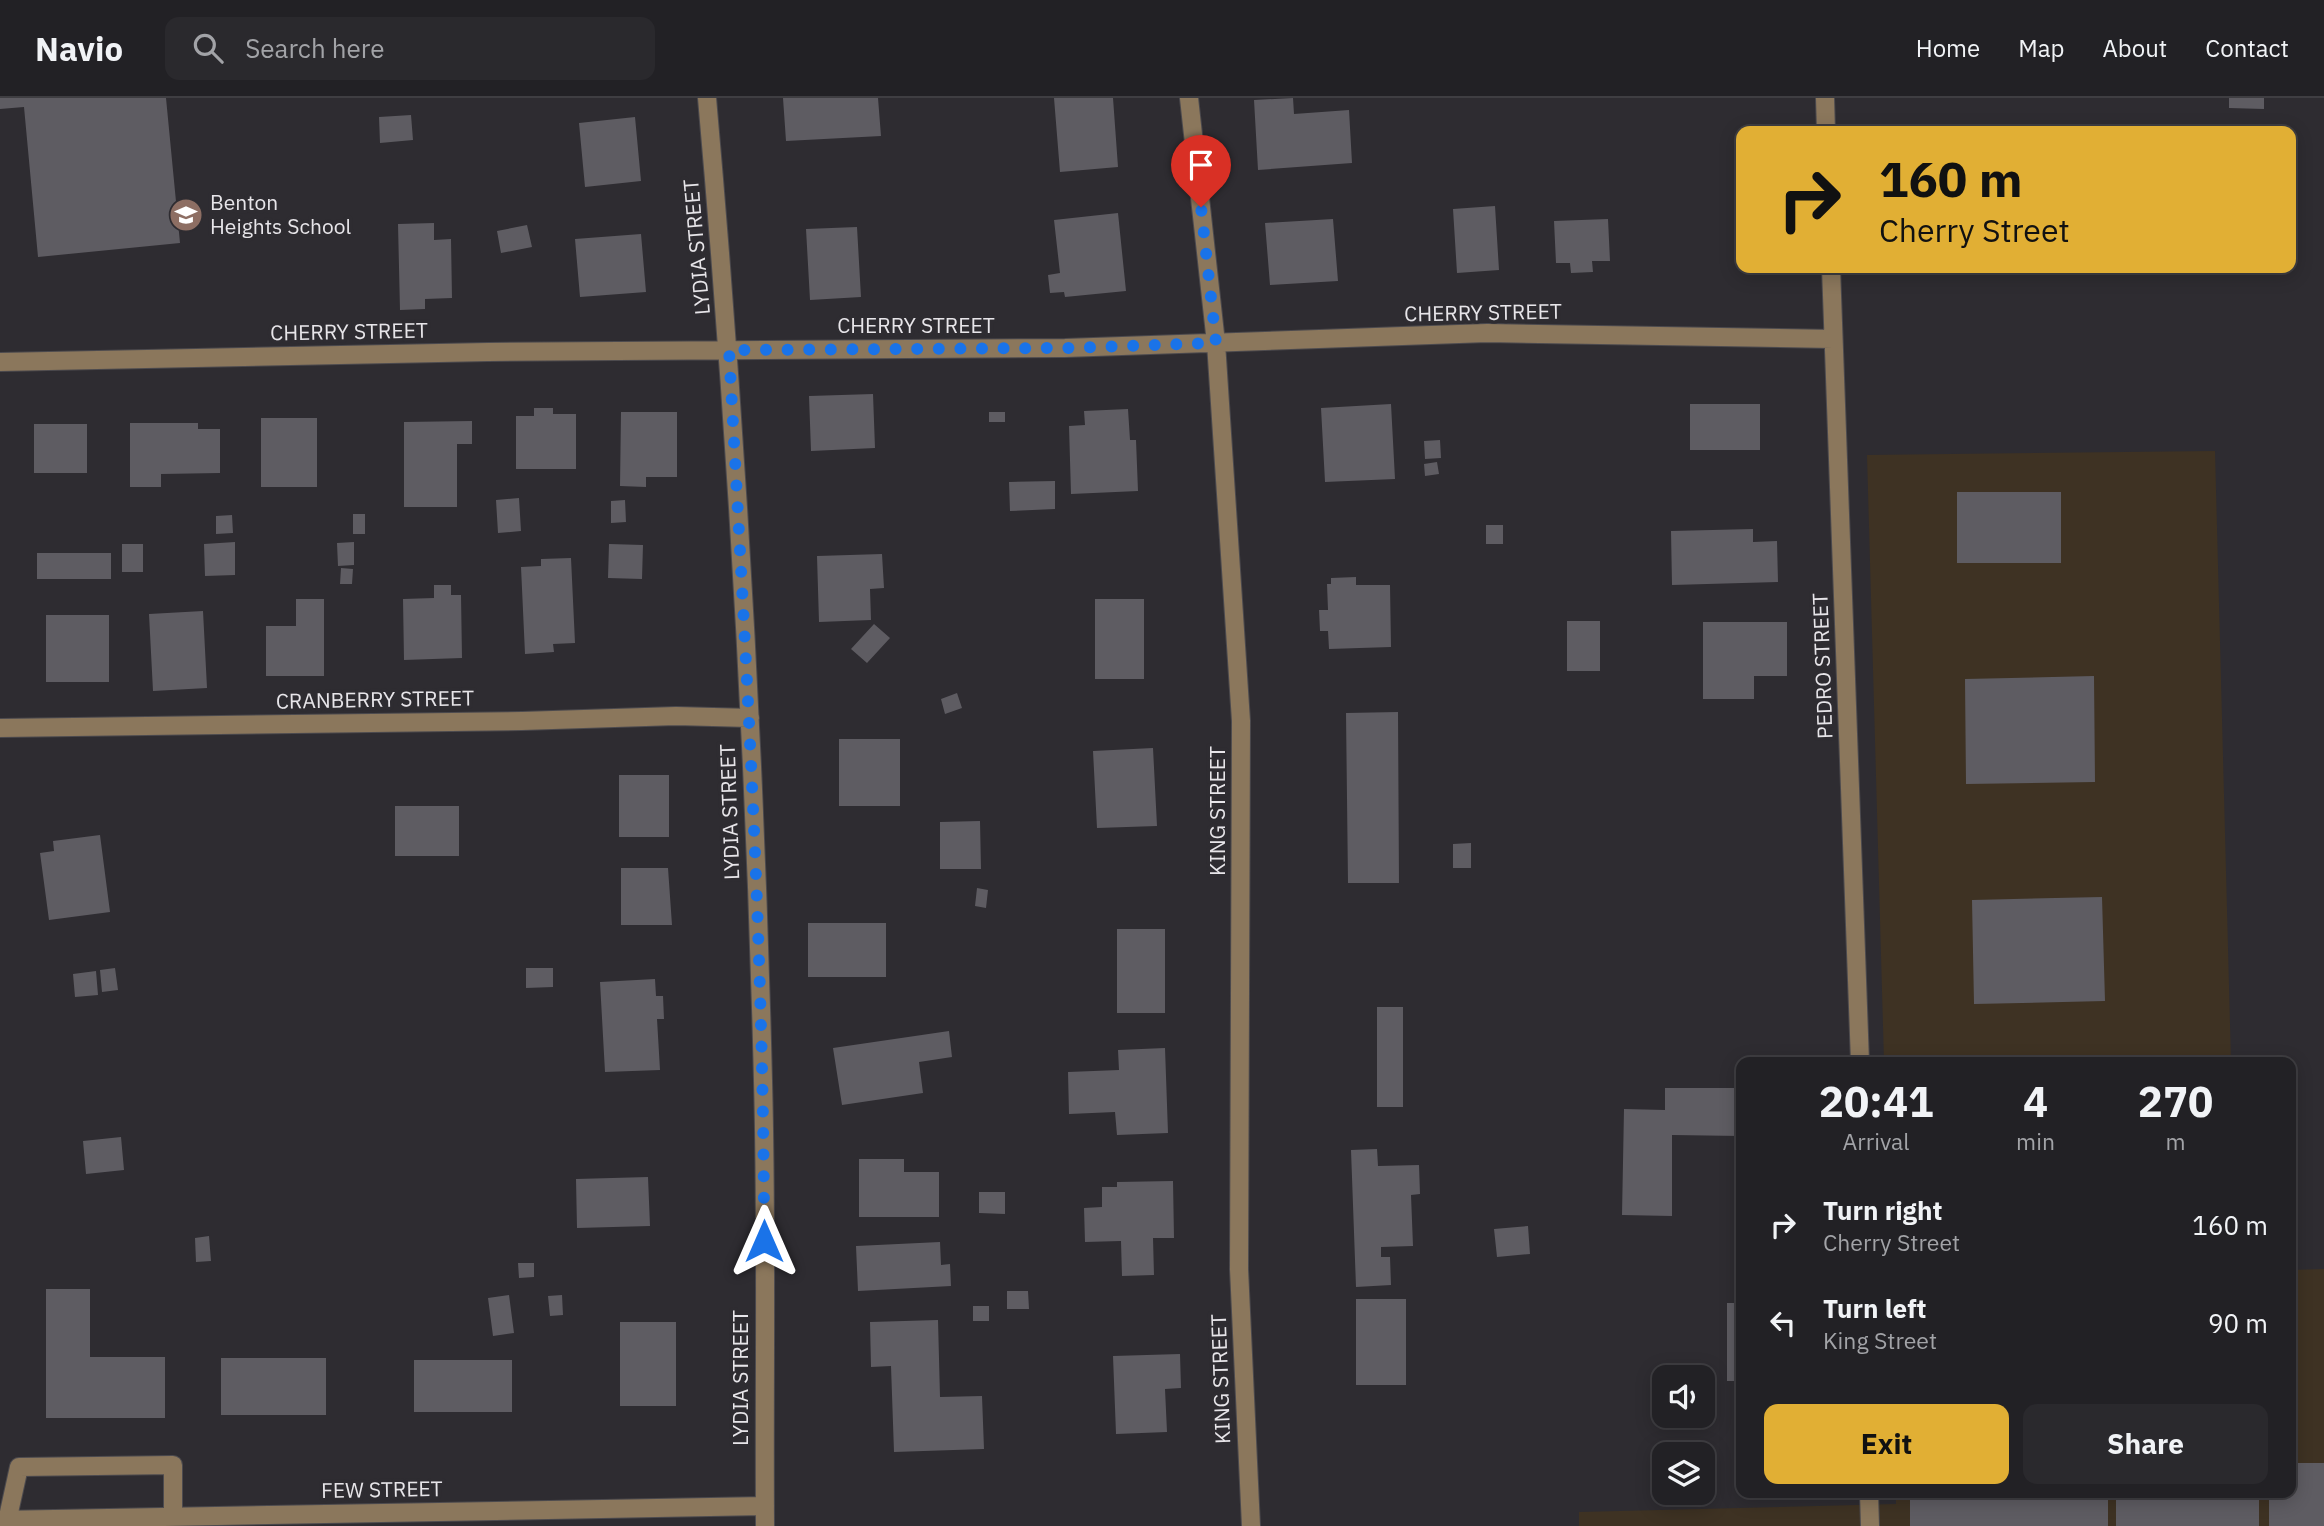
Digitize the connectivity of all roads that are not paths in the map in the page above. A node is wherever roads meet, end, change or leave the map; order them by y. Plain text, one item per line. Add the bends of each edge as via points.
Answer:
1 (707, 98) edge
2 (1189, 98) edge
3 (1825, 98) edge
4 (1826, 126) edge
5 (1831, 273) edge
6 (1833, 338) junction
7 (1216, 343) junction
8 (729, 350) junction
9 (0, 362) edge
10 (750, 718) junction
11 (0, 728) edge
12 (1860, 1057) edge
13 (1869, 1498) edge
14 (765, 1506) junction
15 (173, 1517) junction
16 (4, 1522) edge
17 (765, 1526) edge
18 (1251, 1526) edge
19 (1870, 1526) edge

1 - 8 street, LYDIA STREET
2 - 7 street, KING STREET
3 - 4 street
5 - 6 street, PEDRO STREET
6 - 7 street, CHERRY STREET via 1487,333
6 - 12 street, PEDRO STREET
7 - 8 street, CHERRY STREET
7 - 18 street, KING STREET via 1241,721 1240,1269
8 - 9 street, CHERRY STREET
8 - 10 street, LYDIA STREET
10 - 11 street, CRANBERRY STREET
10 - 14 street, LYDIA STREET via 763,1082
13 - 19 street
14 - 15 street, FEW STREET
14 - 17 street, LYDIA STREET
15 - 16 street, FEW STREET
15 - 16 street via 173,1465 19,1467

